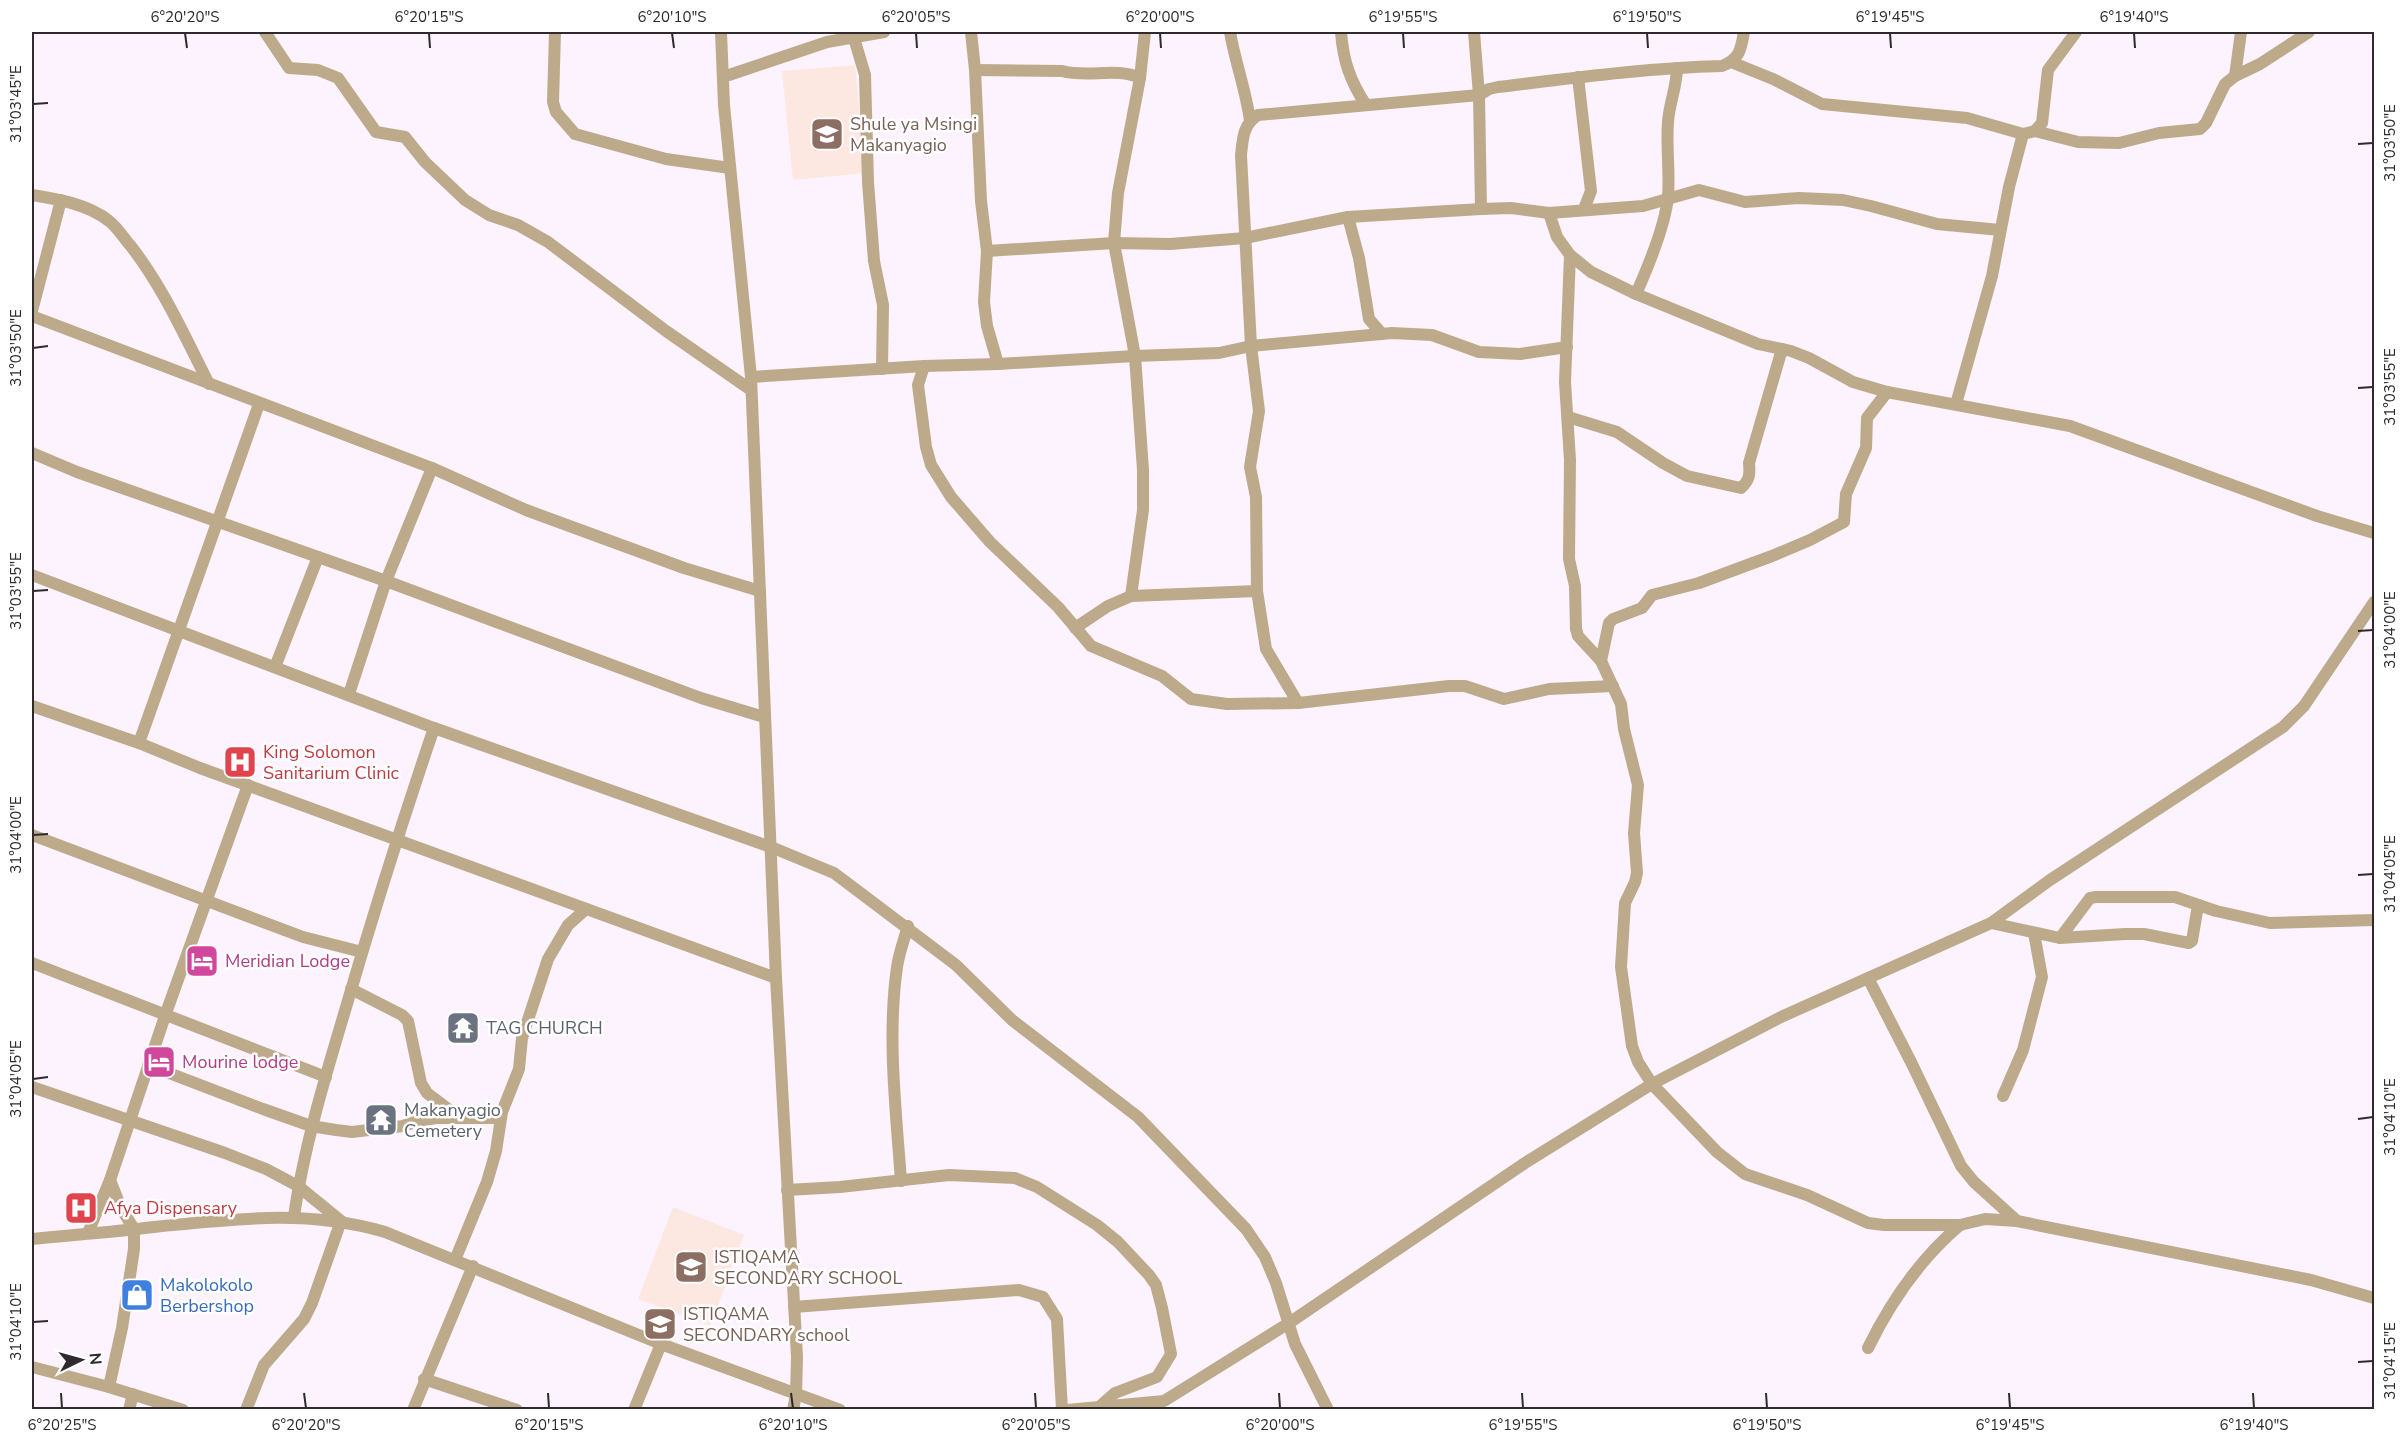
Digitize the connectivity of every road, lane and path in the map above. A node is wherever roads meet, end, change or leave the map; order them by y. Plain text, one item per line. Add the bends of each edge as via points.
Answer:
1 (265, 32) edge
2 (555, 32) edge
3 (721, 32) edge
4 (884, 32) edge
5 (971, 32) edge
6 (1145, 32) edge
7 (1230, 32) edge
8 (1341, 32) edge
9 (1474, 32) edge
10 (1744, 32) edge
11 (2076, 32) edge
12 (2241, 32) edge
13 (2309, 32) edge
14 (826, 37) edge
15 (854, 38) junction
16 (1731, 62) junction
17 (1677, 68) junction
18 (975, 70) junction
19 (729, 75) dead end
20 (2235, 76) junction
21 (1578, 77) junction
22 (1140, 78) junction
23 (1355, 88) junction
24 (1479, 94) junction
25 (1366, 105) junction
26 (1337, 108) junction
27 (1250, 121) junction
28 (2029, 133) junction
29 (729, 168) junction
30 (32, 195) edge
31 (61, 200) junction
32 (1667, 201) junction
33 (1481, 208) junction
34 (1584, 209) junction
35 (1549, 213) junction
36 (1348, 217) junction
37 (2000, 230) junction
38 (1245, 238) junction
39 (1114, 243) junction
40 (987, 250) junction
41 (1570, 255) junction
42 (1636, 294) junction
43 (32, 311) edge
44 (32, 316) edge
45 (1382, 334) junction
46 (1251, 346) junction
47 (1567, 347) junction
48 (1782, 349) junction
49 (1134, 356) junction
50 (998, 364) junction
51 (924, 366) junction
52 (882, 369) junction
53 (751, 377) junction
54 (209, 384) junction
55 (751, 390) junction
56 (1887, 392) junction
57 (259, 404) junction
58 (1956, 404) junction
59 (1568, 417) junction
60 (32, 453) edge
61 (432, 468) junction
62 (217, 521) junction
63 (2374, 533) edge
64 (318, 556) junction
65 (32, 575) edge
66 (386, 581) junction
67 (760, 591) junction
68 (1257, 591) junction
69 (1131, 596) junction
70 (2374, 602) edge
71 (1075, 627) junction
72 (179, 631) junction
73 (1601, 661) junction
74 (275, 667) junction
75 (1613, 686) junction
76 (349, 694) junction
77 (1298, 703) junction
78 (32, 706) edge
79 (764, 717) junction
80 (434, 728) junction
81 (139, 743) junction
82 (248, 785) junction
83 (32, 835) edge
84 (398, 841) junction
85 (771, 847) junction
86 (207, 900) junction
87 (2198, 905) junction
88 (586, 909) junction
89 (2374, 920) edge
90 (1991, 923) junction
91 (908, 926) junction
92 (2034, 933) junction
93 (2060, 938) junction
94 (362, 952) junction
95 (32, 963) edge
96 (776, 978) junction
97 (1868, 978) junction
98 (351, 989) junction
99 (166, 1013) junction
100 (148, 1065) junction
101 (326, 1077) junction
102 (1652, 1084) junction
103 (32, 1088) edge
104 (2002, 1096) dead end
105 (460, 1118) junction
106 (500, 1118) junction
107 (128, 1121) junction
108 (311, 1126) junction
109 (110, 1180) junction
110 (901, 1181) junction
111 (298, 1186) junction
112 (787, 1190) junction
113 (294, 1216) junction
114 (341, 1221) junction
115 (2017, 1221) junction
116 (1960, 1225) junction
117 (134, 1229) junction
118 (88, 1233) junction
119 (32, 1239) edge
120 (455, 1260) junction
121 (473, 1266) junction
122 (2374, 1298) edge
123 (794, 1307) junction
124 (1289, 1323) junction
125 (661, 1344) junction
126 (1868, 1348) dead end
127 (32, 1368) edge
128 (424, 1379) junction
129 (109, 1387) junction
130 (132, 1394) junction
131 (796, 1395) junction
132 (1098, 1408) junction
133 (515, 1409) edge
134 (129, 1410) edge
135 (183, 1410) edge
136 (246, 1410) edge
137 (413, 1410) edge
138 (634, 1410) edge
139 (793, 1410) edge
140 (840, 1410) edge
141 (1062, 1410) edge
142 (1067, 1410) edge
143 (1328, 1410) edge

1 - 55 street via 289,68 318,70 338,78 376,132 405,137 465,200 548,242
2 - 29 street via 553,102 565,125 576,134 666,159
3 - 29 street
4 - 15 street
5 - 18 street
6 - 22 street
7 - 27 street
8 - 23 street via 1346,68
9 - 24 street
10 - 16 street via 1741,52
11 - 28 street via 2048,70 2042,123
12 - 20 street
13 - 20 street
14 - 15 street
14 - 19 street
15 - 52 street via 865,75 874,261 883,305
16 - 17 street
16 - 28 street via 1822,104 1967,118
17 - 21 street
17 - 32 street via 1667,124
18 - 22 street via 1122,72
18 - 40 street
20 - 28 street via 2224,84 2200,129 2159,133 2119,143 2078,142
21 - 24 street via 1489,88
21 - 34 street via 1591,191
22 - 39 street via 1118,193
23 - 25 street
23 - 26 street
24 - 25 street
24 - 33 street
25 - 26 street
26 - 27 street via 1258,115
27 - 38 street via 1244,131 1241,155
28 - 37 street
29 - 53 street
30 - 31 street
31 - 43 street
31 - 54 street via 108,220 118,230 168,304
32 - 34 street
32 - 37 street via 1699,190 1745,202 1843,200 1937,224
32 - 42 street via 1650,263
33 - 35 street
33 - 36 street
34 - 35 street
35 - 41 street via 1557,237
36 - 38 street
36 - 45 street via 1367,313
37 - 58 street via 1992,276
38 - 39 street via 1170,244
38 - 46 street
39 - 40 street
39 - 49 street
40 - 50 street via 984,303
41 - 42 street via 1591,272
41 - 47 street
42 - 48 street via 1758,344
44 - 54 street
45 - 46 street
45 - 47 street via 1425,334 1479,352 1520,354
46 - 49 street via 1219,353
46 - 68 street via 1259,411 1251,467 1256,497
47 - 59 street
48 - 56 street via 1809,358 1853,382
48 - 59 street via 1749,463 1750,477 1741,488 1687,476 1617,432
49 - 50 street
49 - 69 street via 1143,510
50 - 51 street
51 - 52 street
51 - 71 street via 918,385 931,465 951,497 990,542
52 - 53 street
53 - 55 street
54 - 57 street
55 - 67 street
56 - 58 street
56 - 73 street via 1867,418 1866,448 1846,494 1844,522 1772,556 1699,583 1652,595 1642,608 1612,619
57 - 61 street
57 - 62 street
58 - 63 street via 2070,426
59 - 73 street via 1569,559 1575,586 1576,629
60 - 62 street
61 - 66 street
61 - 67 street via 526,510 684,568
62 - 64 street
62 - 72 street
64 - 66 street
64 - 74 street
65 - 72 street
66 - 76 street
66 - 79 street via 701,698
67 - 79 street
68 - 69 street
68 - 77 street via 1266,649
69 - 71 street
70 - 90 street via 2304,706 2283,727
71 - 77 street via 1091,646 1162,676 1191,699 1227,704
72 - 74 street
72 - 81 street
73 - 75 street
74 - 76 street
75 - 77 street via 1549,688 1504,699 1465,686 1449,686
75 - 102 street via 1621,704 1638,785 1634,833 1637,873 1625,903 1621,967 1632,1046
76 - 80 street
78 - 81 street
79 - 85 street
80 - 84 street
80 - 85 street
81 - 82 street
82 - 84 street
82 - 86 street
83 - 86 street
84 - 88 street
84 - 94 street
85 - 91 street via 834,873
85 - 96 street
86 - 94 street via 303,938
86 - 99 street
87 - 89 street via 2270,923
87 - 93 street via 2175,897 2093,897
87 - 93 street via 2189,943 2125,933
88 - 96 street
88 - 106 street via 568,925 548,959 522,1038 519,1069
90 - 92 street
90 - 97 street
91 - 110 street via 897,965 893,1011
91 - 124 street via 956,964 1012,1020 1156,1134 1246,1229 1265,1257
92 - 93 street
92 - 104 street via 2042,977 2023,1050
94 - 98 street
95 - 99 street
96 - 112 street
97 - 102 street via 1781,1017
97 - 115 street via 1961,1166
98 - 101 street
98 - 105 street via 408,1021 421,1083 427,1093
99 - 100 street
99 - 101 street
100 - 107 street
100 - 108 street
101 - 108 street
102 - 116 street via 1717,1152 1745,1174 1868,1223
102 - 124 street via 1463,1203
103 - 107 street
105 - 106 street
105 - 108 street via 427,1119 352,1132
106 - 120 street via 496,1151
107 - 109 street
107 - 111 street via 225,1153
108 - 111 street
109 - 117 street
109 - 118 street
110 - 112 street
110 - 132 street via 980,1176 1015,1179 1037,1187 1097,1225 1149,1275 1162,1308 1170,1359 1157,1377 1115,1393
111 - 113 street
111 - 114 street
112 - 123 street
113 - 114 street
113 - 117 street
114 - 120 street via 385,1232
114 - 136 street via 304,1319 264,1365
115 - 116 street via 1985,1219
115 - 122 street via 2311,1280
116 - 126 street via 1919,1268
117 - 118 street
117 - 129 street via 132,1271
118 - 119 street
120 - 121 street
121 - 125 street
121 - 128 street
123 - 131 street
123 - 141 street via 1019,1290 1037,1293 1057,1319
124 - 132 street via 1164,1401
124 - 143 street via 1295,1344
125 - 131 street
125 - 138 street
127 - 129 street
128 - 133 street
128 - 137 street
129 - 130 street
130 - 134 street
130 - 135 street
131 - 139 street
131 - 140 street
132 - 142 street

